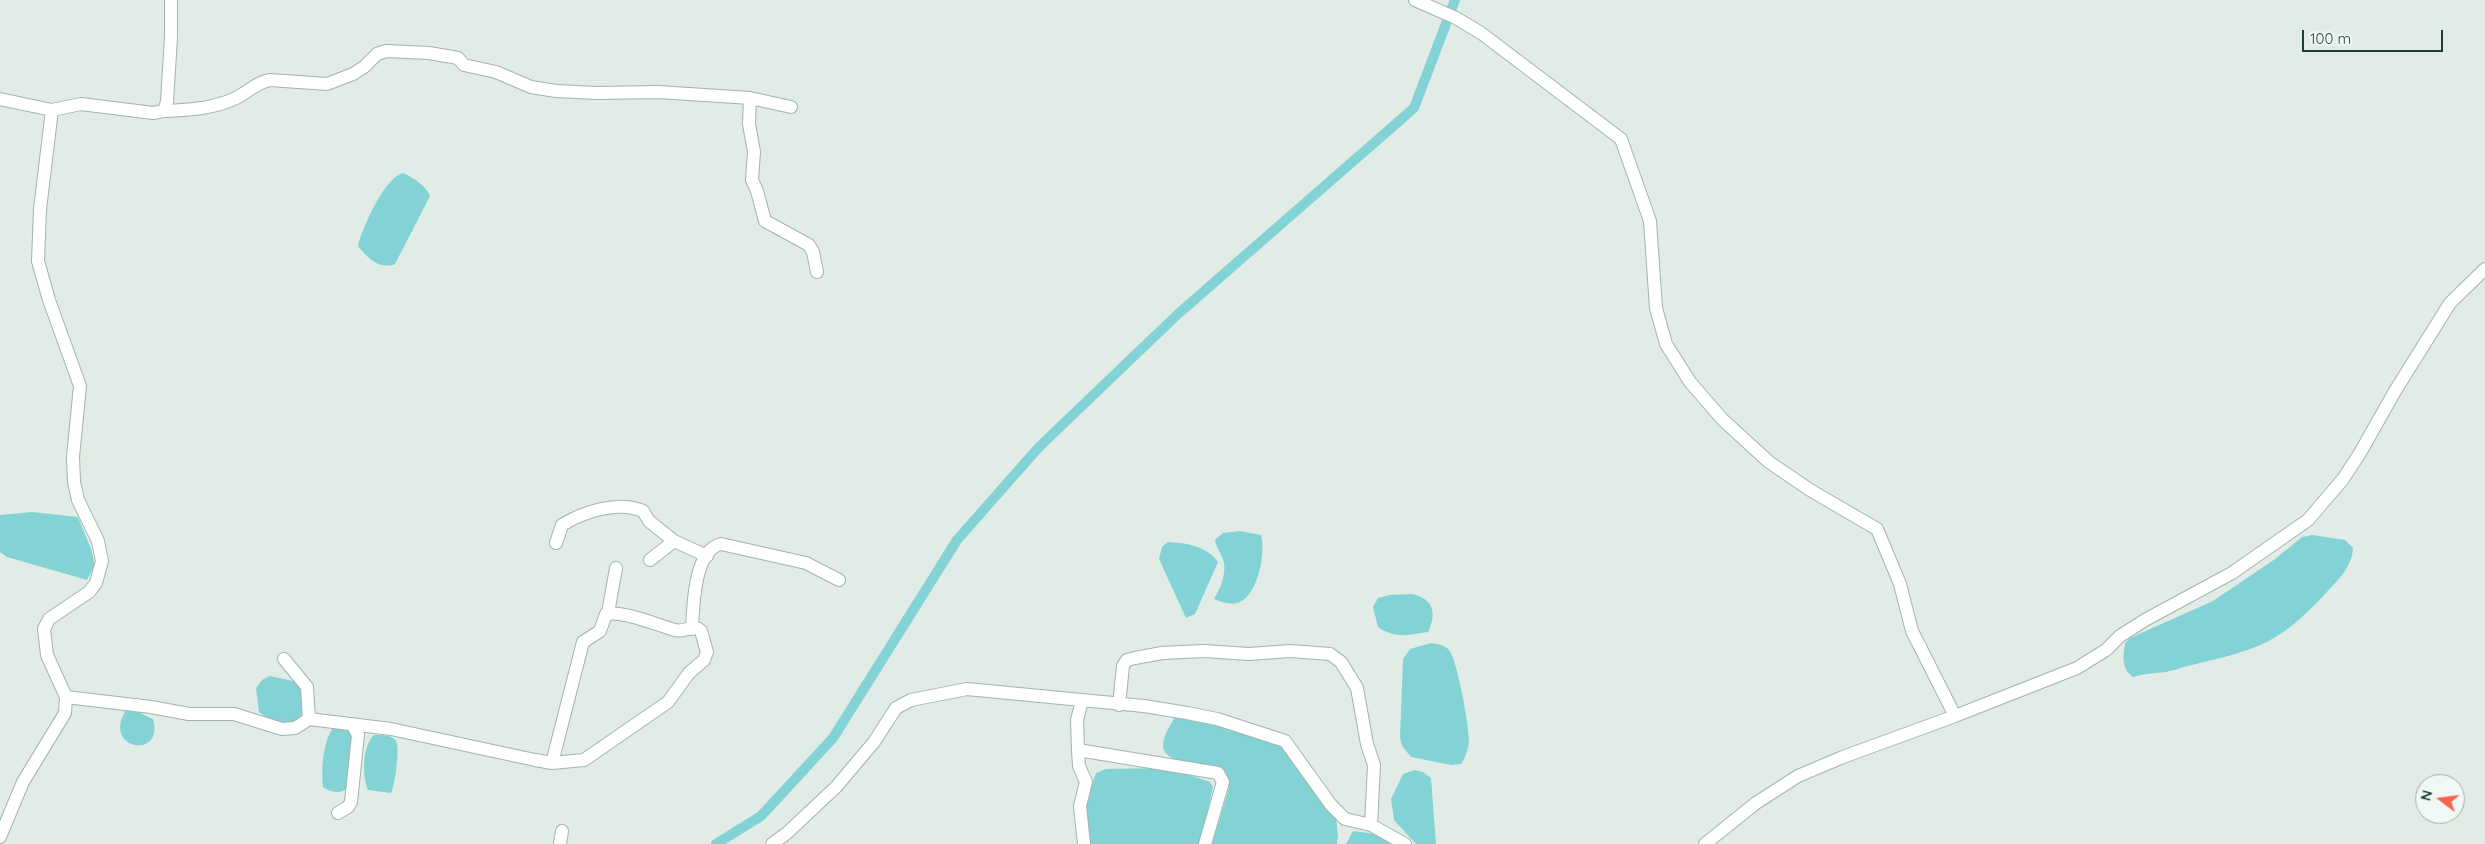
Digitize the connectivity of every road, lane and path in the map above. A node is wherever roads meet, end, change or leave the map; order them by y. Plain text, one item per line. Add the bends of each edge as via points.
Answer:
1 (171, 0) edge
2 (1415, 0) edge
3 (750, 98) junction
4 (0, 99) edge
5 (791, 107) dead end
6 (52, 110) junction
7 (164, 111) junction
8 (2485, 269) edge
9 (817, 272) dead end
10 (674, 541) junction
11 (556, 543) dead end
12 (706, 556) junction
13 (650, 560) dead end
14 (616, 568) dead end
15 (839, 580) dead end
16 (608, 613) junction
17 (692, 629) junction
18 (284, 659) dead end
19 (66, 697) junction
20 (1082, 701) junction
21 (1119, 705) junction
22 (1956, 716) junction
23 (309, 719) junction
24 (352, 724) junction
25 (1078, 750) junction
26 (552, 762) junction
27 (338, 813) dead end
28 (1371, 825) junction
29 (0, 837) edge
30 (772, 844) edge
31 (1084, 844) edge
32 (1206, 844) edge
33 (1405, 844) edge
34 (1705, 844) edge

1 - 7 street
2 - 22 street via 1480,32 1621,139 1650,221 1656,308 1666,344 1690,382 1723,420 1769,462 1877,529 1900,584 1912,632
3 - 5 street
3 - 7 street via 658,92 597,94 556,91 464,65 458,58 386,51 377,54 354,74 327,84 270,80 260,82 220,104
3 - 9 street via 749,124 754,152 752,180 765,221 809,245 814,252
4 - 6 street
6 - 7 street via 81,104 153,113
6 - 19 street via 40,209 38,261 80,386 73,457 74,482 78,500 98,541 102,561 96,583 89,592 49,620 44,629 47,655
8 - 22 street via 2450,303 2343,479 2308,520 2232,573 2120,636 2106,650 2077,668
10 - 11 street via 649,521 643,511 617,507 567,522 562,526
10 - 12 street
10 - 13 street
12 - 15 street via 721,544 806,562
12 - 17 street via 695,583
14 - 16 street
16 - 17 street via 664,625 677,631
16 - 26 street via 600,631 582,642
17 - 26 street via 698,627 701,630 706,652 704,660 689,673 668,702 584,760
18 - 23 street via 307,688
19 - 23 street via 189,714 234,714 282,729 296,728
19 - 29 street via 64,713 23,782
20 - 21 street
20 - 25 street via 1077,720
20 - 30 street via 967,689 902,704 836,787
21 - 28 street via 1217,718 1285,741 1331,805 1345,818
21 - 28 street via 1123,666 1134,658 1204,651 1330,654 1341,662 1357,688 1374,765
22 - 34 street via 1843,756 1790,780
23 - 24 street
24 - 26 street
24 - 27 street via 358,735 351,802
25 - 31 street via 1079,766 1086,782 1080,806
25 - 32 street via 1218,773 1223,782
28 - 33 street

